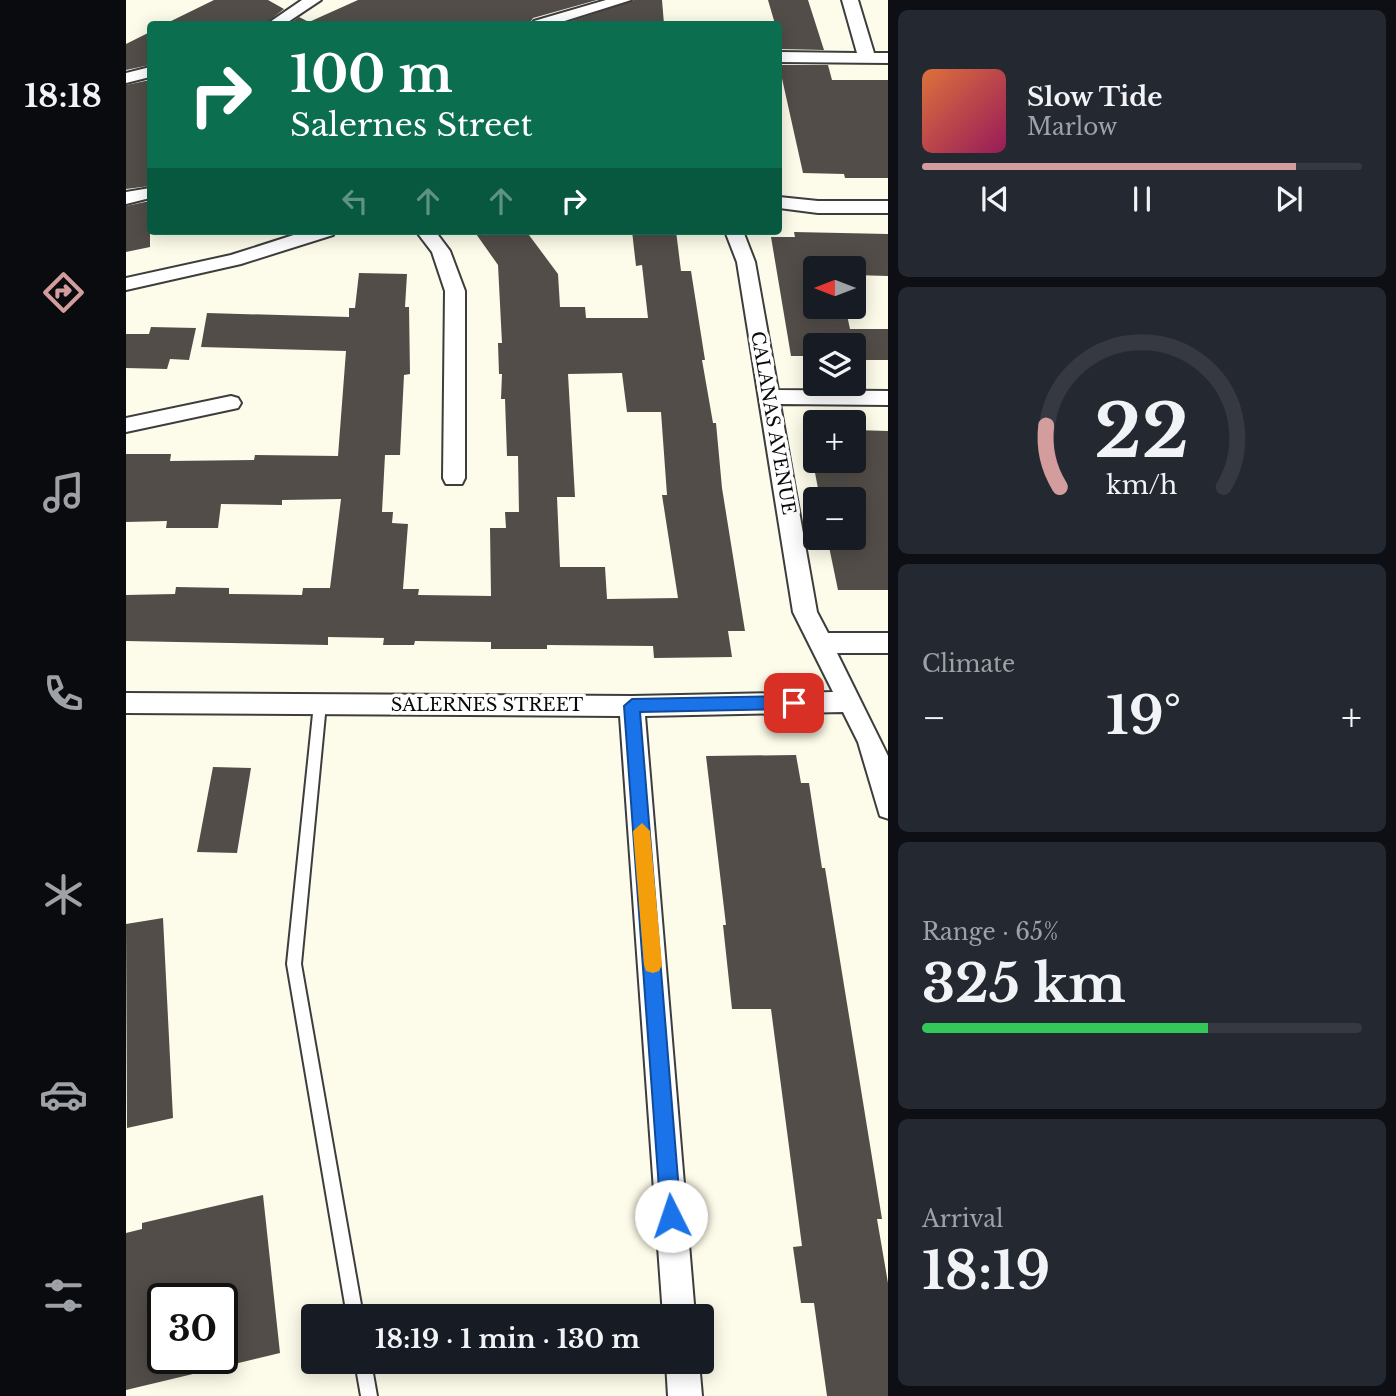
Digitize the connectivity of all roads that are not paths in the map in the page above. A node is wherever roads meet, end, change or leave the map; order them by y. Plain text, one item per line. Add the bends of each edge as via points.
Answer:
1 (313, 0) edge
2 (623, 0) edge
3 (850, 0) edge
4 (280, 21) edge
5 (550, 21) edge
6 (782, 57) edge
7 (867, 58) junction
8 (888, 58) edge
9 (147, 73) edge
10 (126, 78) edge
11 (147, 194) edge
12 (126, 198) edge
13 (782, 202) edge
14 (888, 207) edge
15 (313, 235) edge
16 (428, 235) edge
17 (736, 235) edge
18 (126, 284) edge
19 (768, 397) junction
20 (888, 398) edge
21 (231, 403) dead end
22 (126, 425) edge
23 (454, 478) dead end
24 (821, 643) junction
25 (888, 643) edge
26 (848, 702) junction
27 (126, 703) edge
28 (320, 704) junction
29 (632, 706) junction
30 (888, 808) edge
31 (353, 1304) edge
32 (678, 1304) edge
33 (365, 1374) edge
34 (684, 1374) edge
35 (369, 1396) edge
36 (685, 1396) edge

1 - 4 street
2 - 5 street
3 - 7 street
6 - 7 street
7 - 8 street
9 - 10 street
11 - 12 street
13 - 14 street
15 - 18 street via 234,260
16 - 23 street via 441,251 455,291
17 - 19 street, CALANAS AVENUE via 746,262
19 - 20 street
19 - 24 street, CALANAS AVENUE via 805,612
21 - 22 street
24 - 25 street
24 - 26 street, CALANAS AVENUE
26 - 29 street, SALERNES STREET
26 - 30 street, CALANAS AVENUE via 870,742
27 - 28 street, SALERNES STREET
28 - 29 street, SALERNES STREET
28 - 31 lane via 294,964
29 - 32 street
33 - 35 lane
34 - 36 street

